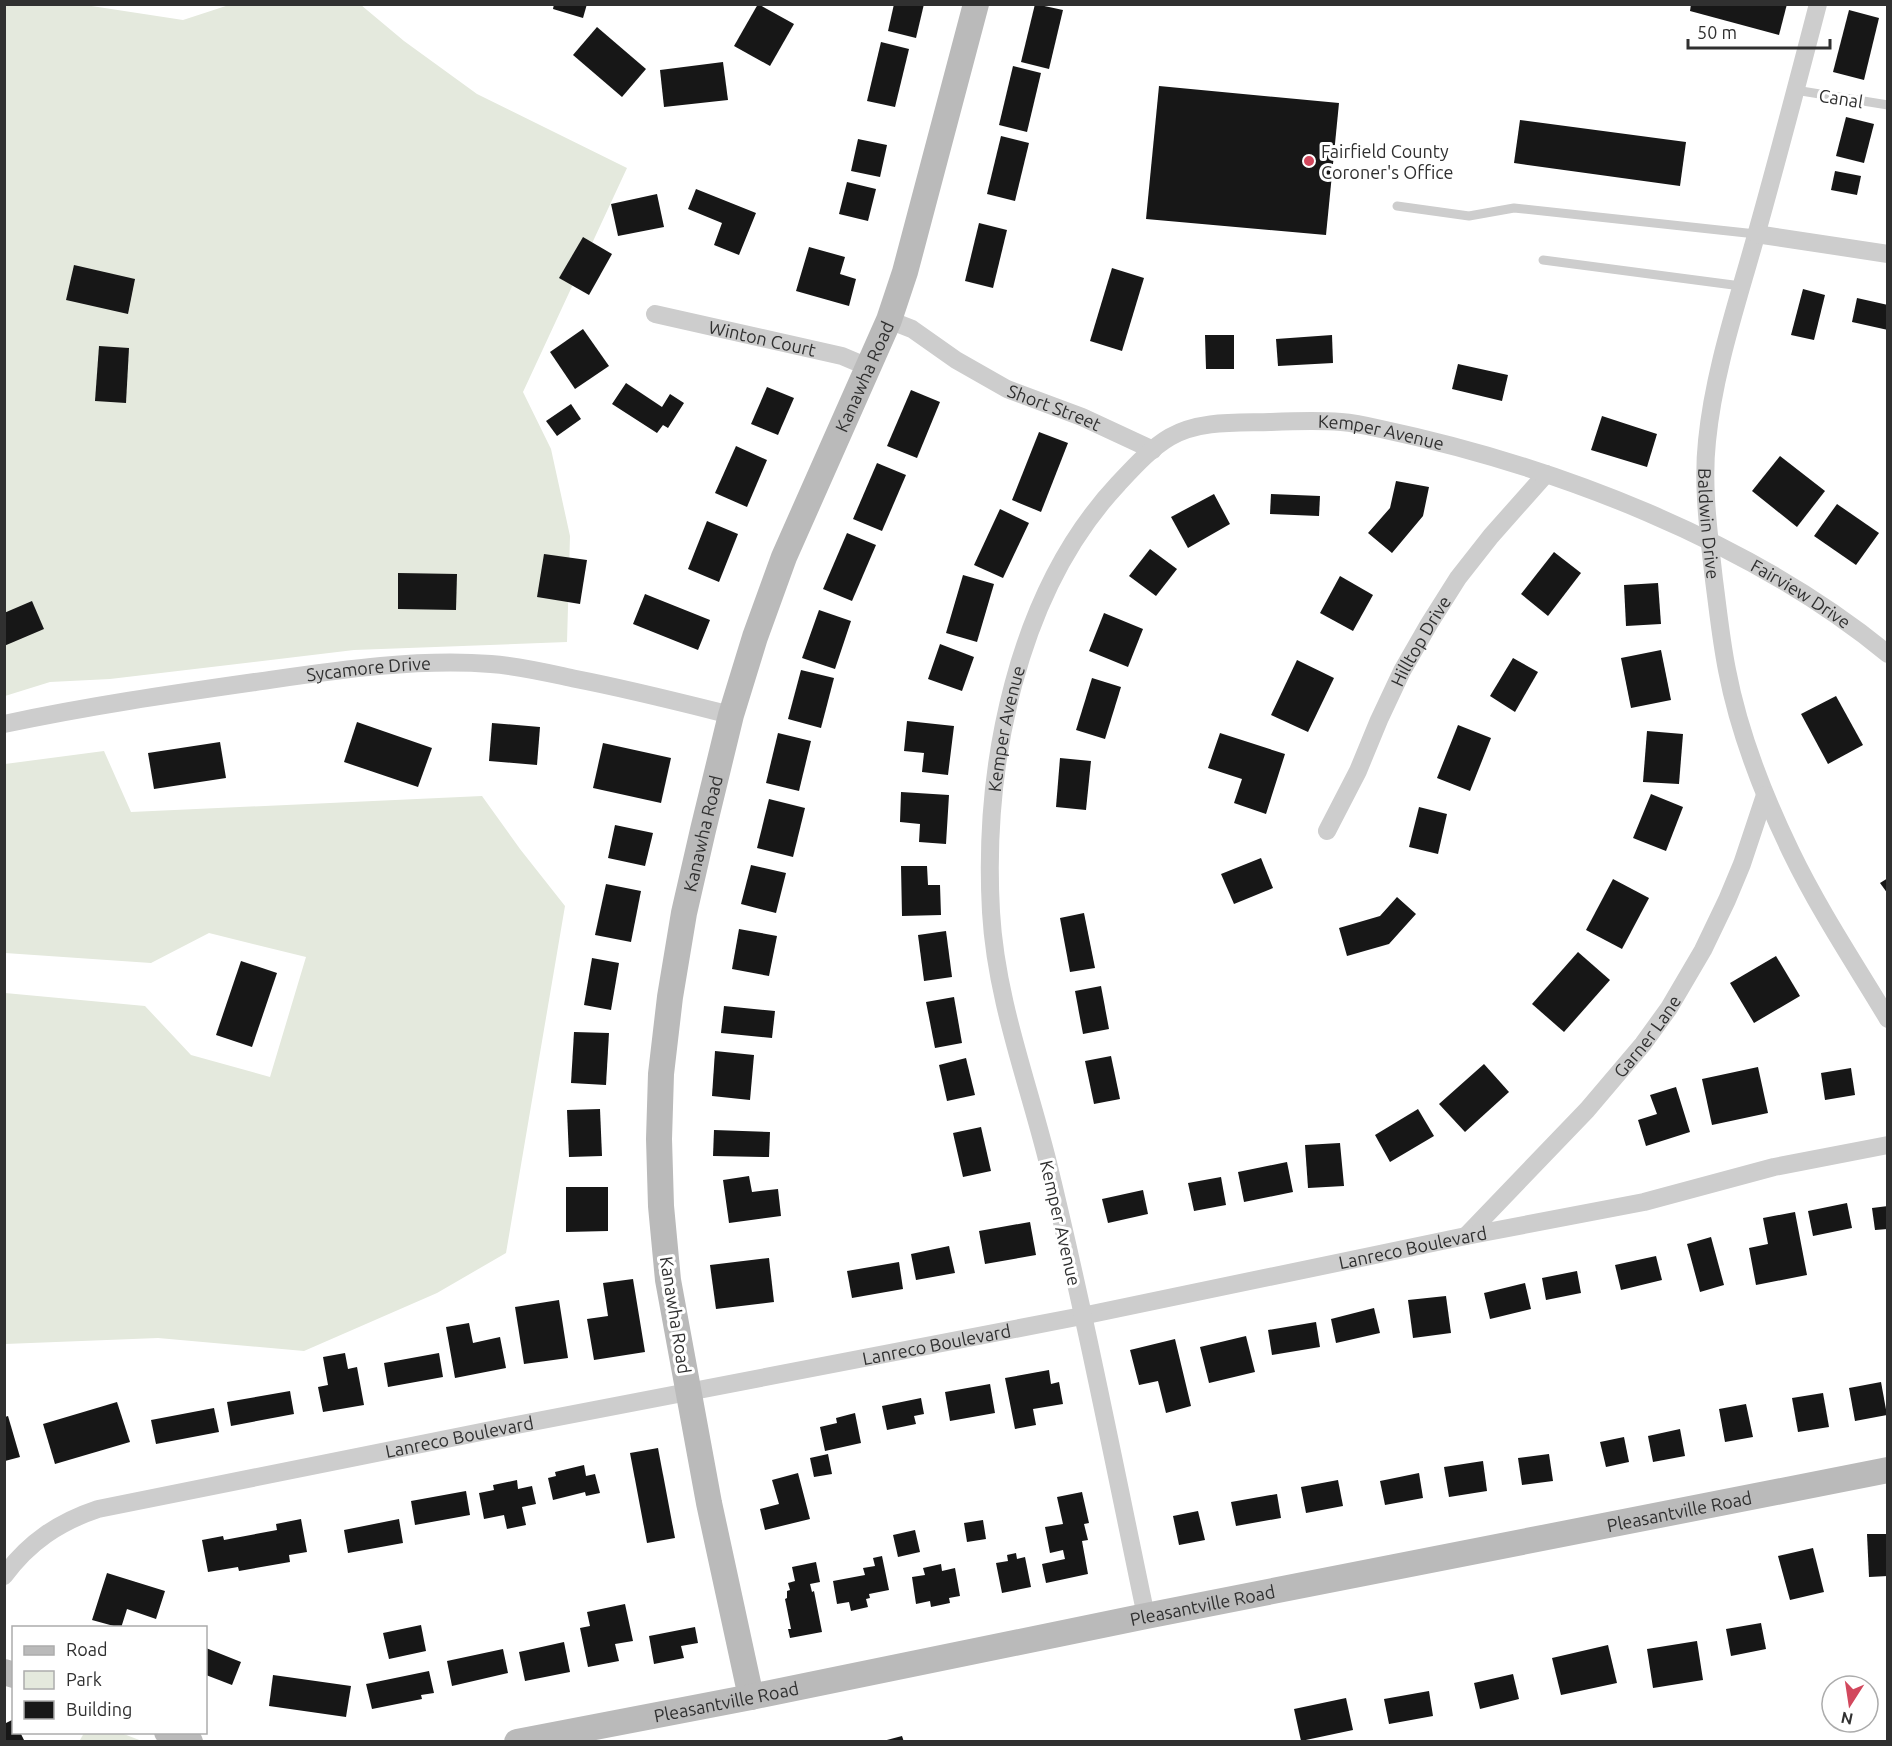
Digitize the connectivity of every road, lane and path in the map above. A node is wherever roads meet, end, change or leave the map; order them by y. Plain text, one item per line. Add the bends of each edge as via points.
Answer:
1 (976, 4) edge
2 (1818, 4) edge
3 (1795, 90) junction
4 (1887, 105) edge
5 (1396, 206) dead end
6 (1756, 234) junction
7 (1887, 254) edge
8 (1543, 260) dead end
9 (1741, 286) junction
10 (655, 314) dead end
11 (889, 320) junction
12 (868, 367) junction
13 (1153, 450) junction
14 (1545, 474) junction
15 (1710, 542) junction
16 (1887, 654) edge
17 (731, 715) junction
18 (4, 724) edge
19 (1765, 795) junction
20 (1327, 831) dead end
21 (1887, 1019) edge
22 (1887, 1145) edge
23 (1466, 1236) junction
24 (1082, 1316) junction
25 (688, 1391) junction
26 (1887, 1470) edge
27 (4, 1576) edge
28 (1146, 1616) junction
29 (751, 1696) junction
30 (172, 1734) edge
31 (190, 1742) edge
32 (517, 1742) edge

1 - 11 street, Kanawha Road
2 - 3 street, Baldwin Drive
3 - 4 lane, Canal
3 - 6 street, Baldwin Drive
5 - 6 lane via 1469,216 1514,208
6 - 7 street
6 - 9 street, Baldwin Drive
8 - 9 lane
9 - 15 street, Baldwin Drive via 1715,388 1707,442
10 - 12 street, Winton Court via 842,356
11 - 12 street, Kanawha Road
11 - 13 street, Short Street via 912,329 1008,389
12 - 17 street, Kanawha Road via 784,557
13 - 14 street, Kemper Avenue via 1169,437 1218,424 1347,422 1430,440
13 - 24 street, Kemper Avenue via 1087,520 1042,599 1012,691 994,799 991,911 1002,993 1046,1155
14 - 15 street, Kemper Avenue
14 - 20 street, Hilltop Drive via 1458,578 1429,624 1402,671
15 - 16 street, Fairview Drive via 1809,598
15 - 19 street, Baldwin Drive via 1727,672
17 - 18 street, Sycamore Drive via 656,695 517,667 433,664 371,667 270,680 116,702
17 - 25 street, Kanawha Road via 684,913 661,1074 661,1206 668,1280
19 - 21 street, Baldwin Drive via 1817,902
19 - 23 street, Garner Lane via 1728,900 1669,1008 1587,1110
22 - 23 street, Lanreco Boulevard via 1774,1167 1644,1202
23 - 24 street, Lanreco Boulevard
24 - 25 street, Lanreco Boulevard
24 - 28 street, Kemper Avenue
25 - 27 street, Lanreco Boulevard via 98,1509 51,1530
25 - 29 street, Kanawha Road
26 - 28 street, Pleasantville Road
28 - 29 street, Pleasantville Road
29 - 32 street, Pleasantville Road
30 - 31 street

